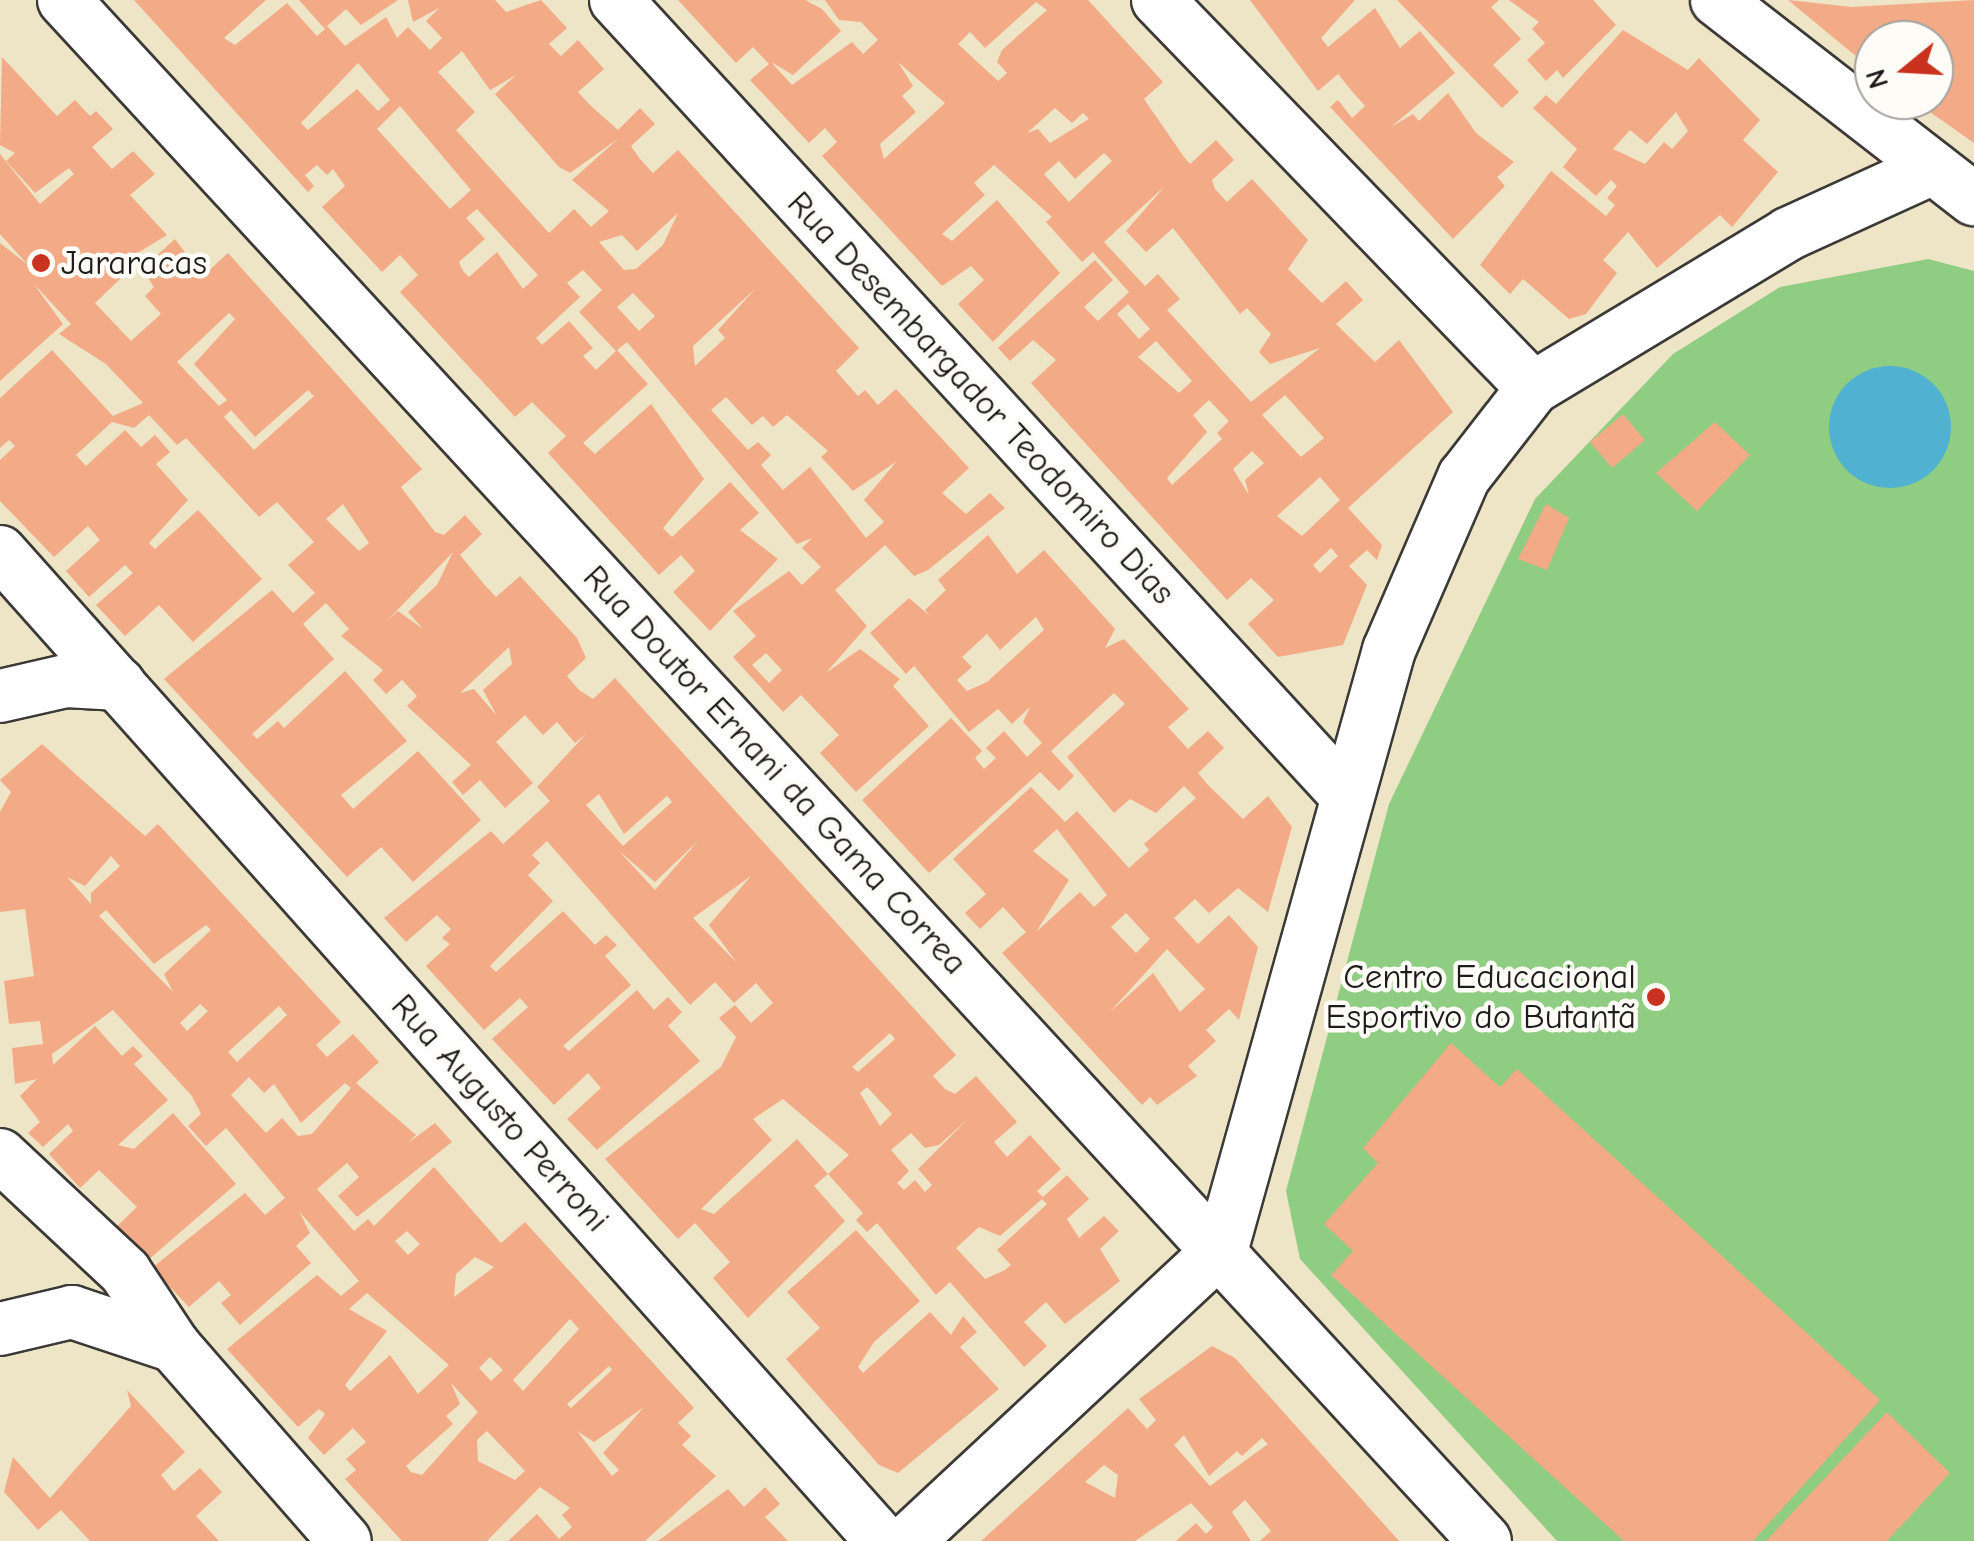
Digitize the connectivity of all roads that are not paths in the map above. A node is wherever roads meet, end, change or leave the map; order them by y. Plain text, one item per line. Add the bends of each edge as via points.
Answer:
1 (64, 0) edge
2 (616, 0) edge
3 (1716, 0) edge
4 (1169, 8) edge
5 (1954, 184) edge
6 (1533, 388) junction
7 (0, 552) edge
8 (119, 684) junction
9 (0, 696) edge
10 (1346, 795) junction
11 (0, 1155) edge
12 (1222, 1248) junction
13 (0, 1329) edge
14 (174, 1346) junction
15 (345, 1541) edge
16 (882, 1541) edge
17 (908, 1541) edge
18 (1486, 1541) edge

1 - 12 street, Rua Doutor Ernani da Gama Correa
2 - 10 street, Rua Desembargador Teodomiro Dias
3 - 5 street
4 - 6 street
5 - 6 street via 1788,234
6 - 10 street via 1464,477 1420,566
7 - 8 street, Rua Augusto Perroni
8 - 9 street via 66,681
8 - 16 street, Rua Augusto Perroni
10 - 12 street
11 - 14 street via 125,1272
12 - 17 street
12 - 18 street, Rua Doutor Ernani da Gama Correa
13 - 14 street via 72,1312
14 - 15 street

